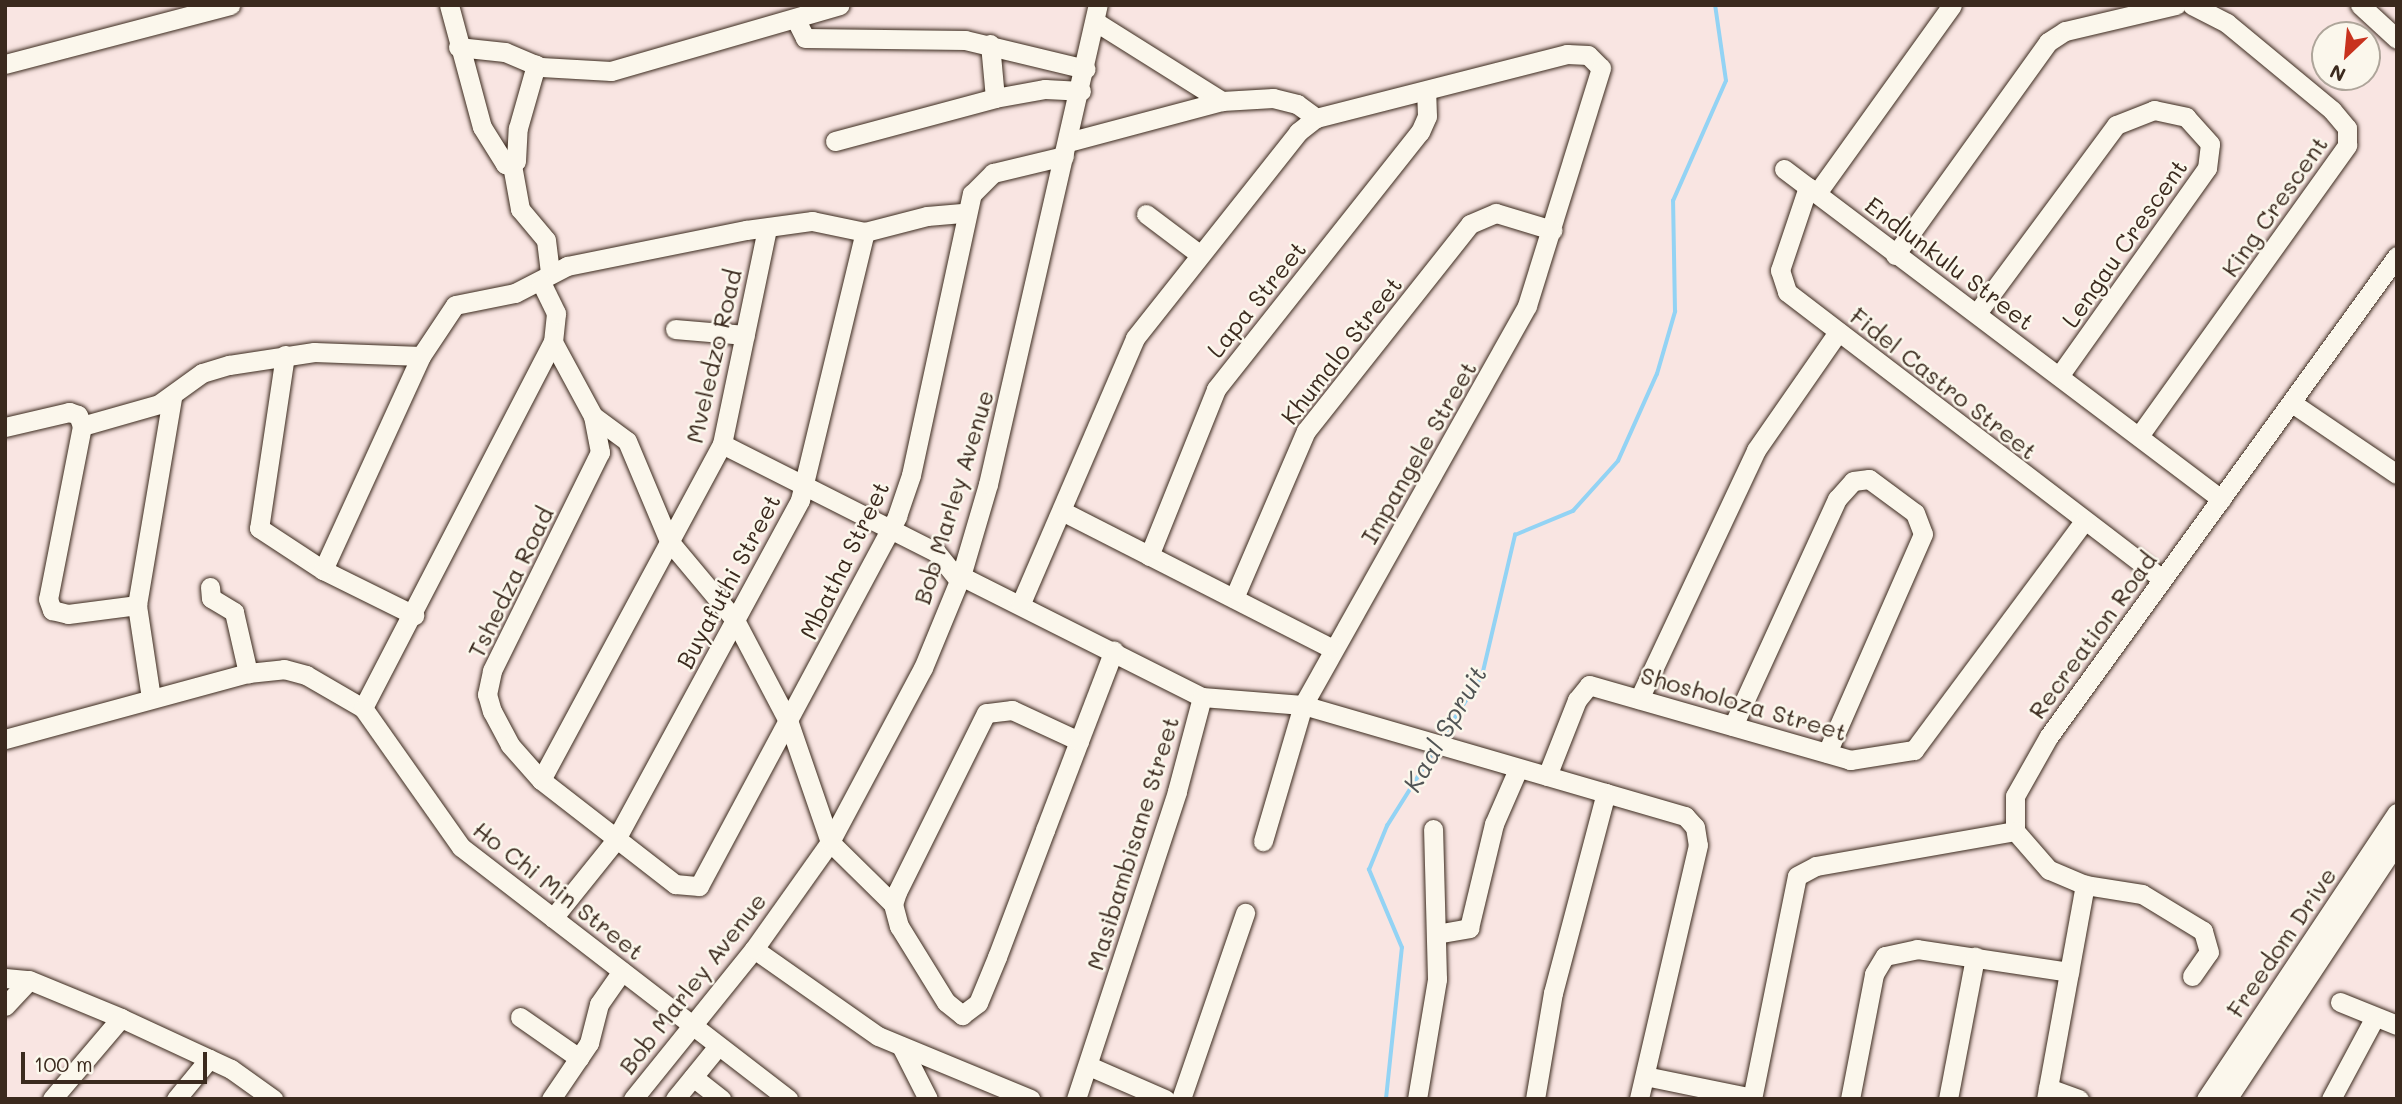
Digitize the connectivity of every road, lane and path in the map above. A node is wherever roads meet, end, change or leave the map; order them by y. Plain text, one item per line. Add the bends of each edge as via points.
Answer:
1 (230, 5) edge
2 (449, 5) edge
3 (839, 5) edge
4 (1952, 5) edge
5 (2176, 5) edge
6 (2192, 5) edge
7 (2360, 5) edge
8 (179, 12) edge
9 (1097, 13) edge
10 (796, 20) junction
11 (2397, 39) edge
12 (990, 44) junction
13 (458, 47) junction
14 (5, 64) edge
15 (536, 65) junction
16 (1086, 69) junction
17 (1081, 91) junction
18 (1426, 91) junction
19 (995, 98) junction
20 (1222, 101) junction
21 (1316, 118) junction
22 (835, 141) dead end
23 (1066, 149) junction
24 (512, 165) junction
25 (1784, 169) dead end
26 (1812, 190) junction
27 (965, 213) junction
28 (1146, 214) dead end
29 (767, 228) junction
30 (1552, 230) junction
31 (865, 232) junction
32 (1199, 254) junction
33 (1895, 255) junction
34 (2397, 256) edge
35 (545, 278) junction
36 (1977, 313) junction
37 (675, 329) dead end
38 (1838, 332) junction
39 (745, 335) junction
40 (553, 342) junction
41 (285, 355) junction
42 (421, 356) junction
43 (2059, 376) junction
44 (172, 398) junction
45 (2292, 403) junction
46 (593, 416) junction
47 (82, 426) junction
48 (5, 427) edge
49 (2140, 436) junction
50 (722, 444) junction
51 (2397, 474) edge
52 (807, 484) junction
53 (2221, 499) junction
54 (1063, 512) junction
55 (2084, 522) junction
56 (892, 529) junction
57 (669, 541) junction
58 (1149, 556) junction
59 (323, 570) junction
60 (960, 578) junction
61 (2162, 579) junction
62 (210, 587) dead end
63 (1234, 598) junction
64 (1021, 603) junction
65 (137, 604) junction
66 (414, 615) junction
67 (735, 620) junction
68 (1331, 648) junction
69 (1114, 650) junction
70 (248, 673) junction
71 (1202, 697) junction
72 (151, 698) junction
73 (1639, 699) junction
74 (1303, 705) junction
75 (363, 708) junction
76 (789, 723) junction
77 (1733, 726) junction
78 (5, 739) edge
79 (1079, 741) junction
80 (1827, 753) junction
81 (1518, 769) junction
82 (1548, 776) junction
83 (541, 780) junction
84 (1606, 793) junction
85 (2397, 813) edge
86 (1433, 829) dead end
87 (2015, 831) junction
88 (615, 841) junction
89 (1263, 841) dead end
90 (830, 842) junction
91 (2397, 842) edge
92 (2085, 885) junction
93 (893, 904) junction
94 (1245, 913) dead end
95 (553, 918) junction
96 (1436, 934) junction
97 (754, 949) junction
98 (1975, 957) junction
99 (622, 971) junction
100 (2069, 972) junction
101 (2192, 976) dead end
102 (5, 978) edge
103 (29, 980) junction
104 (2340, 1002) dead end
105 (5, 1006) edge
106 (520, 1017) dead end
107 (2375, 1017) junction
108 (121, 1018) junction
109 (2397, 1025) edge
110 (693, 1026) junction
111 (718, 1046) junction
112 (901, 1046) junction
113 (579, 1058) junction
114 (209, 1059) junction
115 (1089, 1066) junction
116 (1644, 1076) junction
117 (693, 1077) junction
118 (2047, 1094) edge
119 (52, 1099) edge
120 (176, 1099) edge
121 (273, 1099) edge
122 (551, 1099) edge
123 (633, 1099) edge
124 (675, 1099) edge
125 (721, 1099) edge
126 (788, 1099) edge
127 (929, 1099) edge
128 (1030, 1099) edge
129 (1076, 1099) edge
130 (1165, 1099) edge
131 (1181, 1099) edge
132 (1417, 1099) edge
133 (1535, 1099) edge
134 (1639, 1099) edge
135 (1752, 1099) edge
136 (1850, 1099) edge
137 (1948, 1099) edge
138 (2079, 1099) edge
139 (2206, 1099) edge
140 (2227, 1099) edge
141 (2331, 1099) edge

1 - 8 street
2 - 13 street
3 - 10 street
4 - 26 street
5 - 33 street via 2056,35
6 - 49 street, King Crescent via 2227,23 2332,110 2347,128 2347,145
7 - 11 street
8 - 14 street
9 - 16 street, Bob Marley Avenue
9 - 20 street
10 - 12 street via 800,36 810,39
10 - 15 street via 611,71
12 - 16 street
12 - 19 street
13 - 15 street via 505,52
13 - 24 street via 487,140 502,163
15 - 24 street
16 - 17 street, Bob Marley Avenue
17 - 19 street via 1045,89
17 - 23 street, Bob Marley Avenue
18 - 21 street
18 - 30 street, Impangele Street via 1578,52 1596,61 1601,80
18 - 58 street, Lapa Street via 1427,116 1420,132 1216,389
19 - 22 street
20 - 21 street, Mbatha Street via 1273,98 1297,104
20 - 23 street, Mbatha Street
21 - 32 street via 1298,131
23 - 27 street, Mbatha Street via 993,173 977,187
23 - 60 street, Bob Marley Avenue via 1004,421
24 - 35 street via 520,209 546,240
25 - 26 street, Endlunkulu Street
26 - 33 street, Endlunkulu Street
26 - 38 street, Fidel Castro Street via 1779,278 1787,292
27 - 31 street via 927,215
27 - 56 street, Mbatha Street via 916,453
28 - 32 street
29 - 31 street via 812,221
29 - 35 street via 567,266
29 - 39 street, Mveledzo Road
30 - 63 street, Khumalo Street via 1496,212 1470,224 1300,441
30 - 68 street, Impangele Street via 1509,342
31 - 52 street, Buyafuthi Street
32 - 54 street via 1128,351
33 - 36 street, Endlunkulu Street
34 - 45 street, Recreation Road
35 - 40 street via 556,313
35 - 42 street via 455,305
36 - 43 street, Endlunkulu Street
36 - 43 street, Lengau Crescent via 2116,125 2154,110 2186,117 2210,144 2207,168
37 - 39 street
38 - 55 street, Fidel Castro Street
38 - 73 street via 1756,450
39 - 50 street, Mveledzo Road
40 - 46 street
40 - 66 street
41 - 42 street via 381,351
41 - 44 street via 202,373
41 - 59 street via 260,528
42 - 59 street
43 - 49 street, Endlunkulu Street
44 - 47 street
44 - 65 street
45 - 51 street
45 - 53 street, Recreation Road
46 - 57 street via 619,432 634,450
46 - 83 street, Tshedza Road via 601,438 596,465 488,684 500,727
47 - 48 street via 78,415 69,412
47 - 65 street via 49,605 68,614
49 - 53 street, Endlunkulu Street
50 - 52 street
50 - 57 street, Mveledzo Road
52 - 56 street
52 - 67 street, Buyafuthi Street
53 - 61 street, Recreation Road
54 - 58 street
54 - 64 street
55 - 61 street, Fidel Castro Street
55 - 80 street, Shosholoza Street via 1918,746 1859,760
56 - 60 street via 941,556
56 - 76 street, Mbatha Street
57 - 67 street
57 - 83 street, Mveledzo Road
58 - 63 street
59 - 66 street
60 - 64 street, Masibambisane Street
60 - 90 street, Bob Marley Avenue via 898,721
61 - 87 street, Recreation Road via 2028,769 2014,802
62 - 70 street via 211,598 234,612
63 - 68 street
64 - 69 street, Masibambisane Street
65 - 72 street
66 - 75 street
67 - 76 street
67 - 88 street, Buyafuthi Street
68 - 74 street, Impangele Street
69 - 71 street, Masibambisane Street
69 - 79 street
70 - 72 street, Ho Chi Min Street
70 - 75 street, Ho Chi Min Street via 295,671
71 - 74 street
71 - 115 street, Masibambisane Street
72 - 78 street, Ho Chi Min Street
73 - 77 street, Shosholoza Street
73 - 82 street, Shosholoza Street via 1596,685 1584,687
74 - 81 street
74 - 89 street, Impangele Street
75 - 95 street, Ho Chi Min Street via 445,830
76 - 88 street, Mbatha Street via 699,886 675,884
76 - 90 street
77 - 80 street, Shosholoza Street
77 - 80 street via 1837,499 1853,481 1868,480 1915,513 1923,534
79 - 93 street via 1012,710 986,713
79 - 93 street via 978,1003 966,1015 946,1002 899,926
81 - 82 street
81 - 96 street via 1494,824 1469,929
82 - 84 street
83 - 88 street, Tshedza Road
84 - 116 street via 1679,814 1698,834
84 - 133 street via 1553,993
85 - 139 street, Freedom Drive
86 - 96 street
87 - 92 street via 2049,870
87 - 135 street via 1815,866 1797,876
88 - 95 street, Buyafuthi Street
90 - 93 street
90 - 97 street, Bob Marley Avenue
91 - 140 street, Freedom Drive
92 - 100 street
92 - 101 street via 2141,894 2203,931 2209,952
94 - 131 street
95 - 99 street, Ho Chi Min Street
96 - 132 street via 1437,979
97 - 110 street, Bob Marley Avenue
97 - 112 street via 848,1018
98 - 100 street
98 - 136 street via 1909,949 1885,956 1874,974
98 - 137 street
99 - 110 street, Ho Chi Min Street
99 - 113 street via 598,1004 596,1031
100 - 118 street
102 - 103 street
103 - 105 street
103 - 108 street
104 - 107 street
106 - 113 street
107 - 109 street
107 - 141 street
108 - 114 street
108 - 119 street
110 - 111 street, Ho Chi Min Street
110 - 123 street, Bob Marley Avenue
111 - 117 street
111 - 126 street, Ho Chi Min Street
112 - 127 street
112 - 128 street
113 - 122 street
114 - 120 street
114 - 121 street
115 - 129 street, Masibambisane Street
115 - 130 street
116 - 134 street
116 - 135 street
117 - 124 street
117 - 125 street
118 - 138 street

